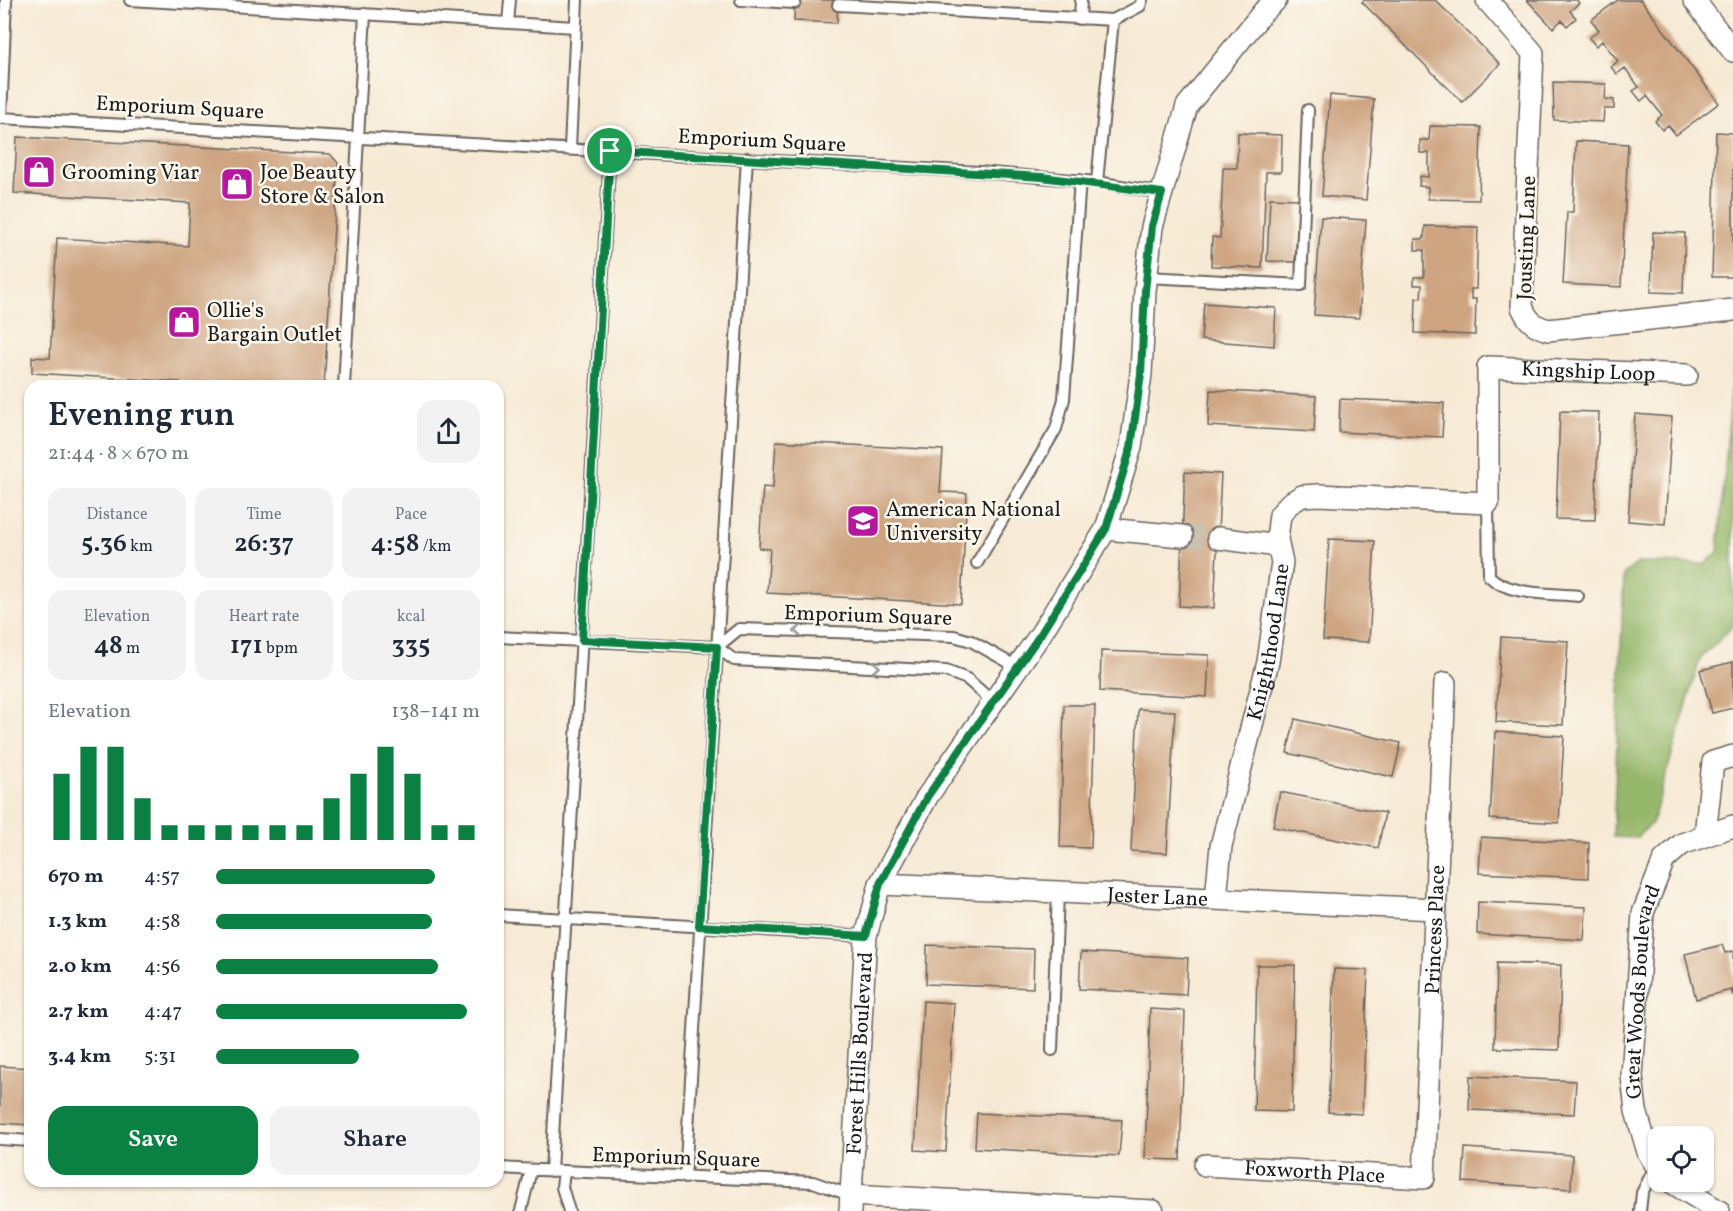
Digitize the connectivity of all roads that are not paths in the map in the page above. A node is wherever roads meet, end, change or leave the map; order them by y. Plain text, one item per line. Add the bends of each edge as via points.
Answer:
1 (6, 0) edge
2 (130, 0) edge
3 (510, 0) edge
4 (577, 0) edge
5 (741, 0) edge
6 (1081, 0) edge
7 (1142, 0) edge
8 (1276, 0) edge
9 (1487, 0) edge
10 (1694, 0) edge
11 (795, 3) dead end
12 (838, 5) dead end
13 (365, 14) junction
14 (1080, 19) junction
15 (1113, 20) junction
16 (508, 23) junction
17 (575, 27) junction
18 (1733, 51) edge
19 (1308, 110) dead end
20 (1, 118) edge
21 (358, 136) junction
22 (570, 148) junction
23 (610, 151) junction
24 (747, 158) junction
25 (1080, 180) junction
26 (1097, 182) junction
27 (1162, 193) junction
28 (1146, 277) junction
29 (1733, 310) edge
30 (1688, 375) dead end
31 (344, 380) edge
32 (1488, 503) junction
33 (1106, 529) junction
34 (1182, 536) tunnel mouth
35 (1218, 538) tunnel mouth
36 (1278, 546) junction
37 (977, 563) dead end
38 (1578, 596) dead end
39 (504, 636) edge
40 (582, 640) junction
41 (717, 647) junction
42 (1017, 667) junction
43 (1445, 683) dead end
44 (992, 701) junction
45 (1733, 756) edge
46 (1733, 826) edge
47 (1706, 835) junction
48 (880, 884) junction
49 (1058, 891) junction
50 (1216, 898) junction
51 (1436, 909) junction
52 (504, 915) edge
53 (566, 919) junction
54 (699, 926) junction
55 (866, 936) junction
56 (1052, 1050) dead end
57 (0, 1139) edge
58 (24, 1141) edge
59 (1648, 1152) edge
60 (1205, 1165) dead end
61 (504, 1168) edge
62 (531, 1170) junction
63 (551, 1171) junction
64 (564, 1172) junction
65 (685, 1178) junction
66 (1425, 1178) joint
67 (1648, 1183) edge
68 (1688, 1192) edge
69 (850, 1203) edge
70 (1032, 1208) edge
71 (1100, 1210) edge
72 (520, 1211) edge
73 (569, 1211) edge
74 (1153, 1211) edge
75 (1640, 1211) edge
76 (1719, 1211) edge

1 - 20 lane
2 - 13 lane
3 - 16 lane
4 - 17 lane
5 - 11 lane
6 - 14 lane
7 - 15 lane via 1140,6
8 - 27 street, Forest Hills Boulevard via 1187,106
9 - 29 street, Jousting Lane via 1533,53 1522,307 1527,319 1548,330
10 - 18 street
12 - 14 lane
13 - 16 lane
13 - 21 lane
14 - 15 lane
15 - 26 lane
16 - 17 lane
17 - 22 lane
19 - 28 lane via 1301,285
20 - 21 lane, Emporium Square
21 - 22 lane, Emporium Square
21 - 31 lane
22 - 23 lane, Emporium Square
23 - 24 lane, Emporium Square
23 - 40 lane
24 - 25 lane, Emporium Square
24 - 41 lane
25 - 26 lane, Emporium Square
25 - 37 lane via 1064,399 1056,429
26 - 27 lane, Emporium Square
27 - 28 street, Forest Hills Boulevard via 1152,226
28 - 33 street, Forest Hills Boulevard via 1141,374 1131,447
30 - 32 street, Kingship Loop via 1488,367
32 - 36 street, Knighthood Lane via 1302,496 1280,515
32 - 38 lane via 1489,576 1498,585
33 - 34 street
33 - 42 street, Forest Hills Boulevard
35 - 36 street
36 - 50 street, Knighthood Lane via 1282,562 1268,662 1221,846
39 - 40 lane
40 - 41 lane
40 - 53 lane
42 -> 41 lane, Emporium Square via 971,641 954,636 739,629
41 -> 44 lane via 734,660 946,671 967,679
41 - 54 lane
42 - 44 street, Forest Hills Boulevard
43 - 51 street, Princess Place
44 - 48 street, Forest Hills Boulevard via 927,797
45 - 47 street via 1713,762
46 - 47 street, Great Woods Boulevard
47 - 59 street, Great Woods Boulevard via 1683,844 1664,860 1643,913 1632,1076 1636,1111
48 - 49 street, Jester Lane
48 - 55 street, Forest Hills Boulevard
49 - 50 street, Jester Lane
49 - 56 lane
50 - 51 street, Jester Lane
51 - 66 street, Princess Place
52 - 53 lane
53 - 54 lane
53 - 63 lane
54 - 55 lane
54 - 65 lane
55 - 69 street, Forest Hills Boulevard
57 - 58 lane
60 - 66 street, Foxworth Place
61 - 62 lane, Emporium Square
62 - 63 lane, Emporium Square
62 - 72 lane
63 - 64 lane, Emporium Square
64 - 65 lane, Emporium Square
64 - 73 lane via 562,1187
65 - 69 lane, Emporium Square via 813,1182
67 - 75 lane via 1638,1205
68 - 76 street
69 - 70 street
70 - 71 street
71 - 74 street

